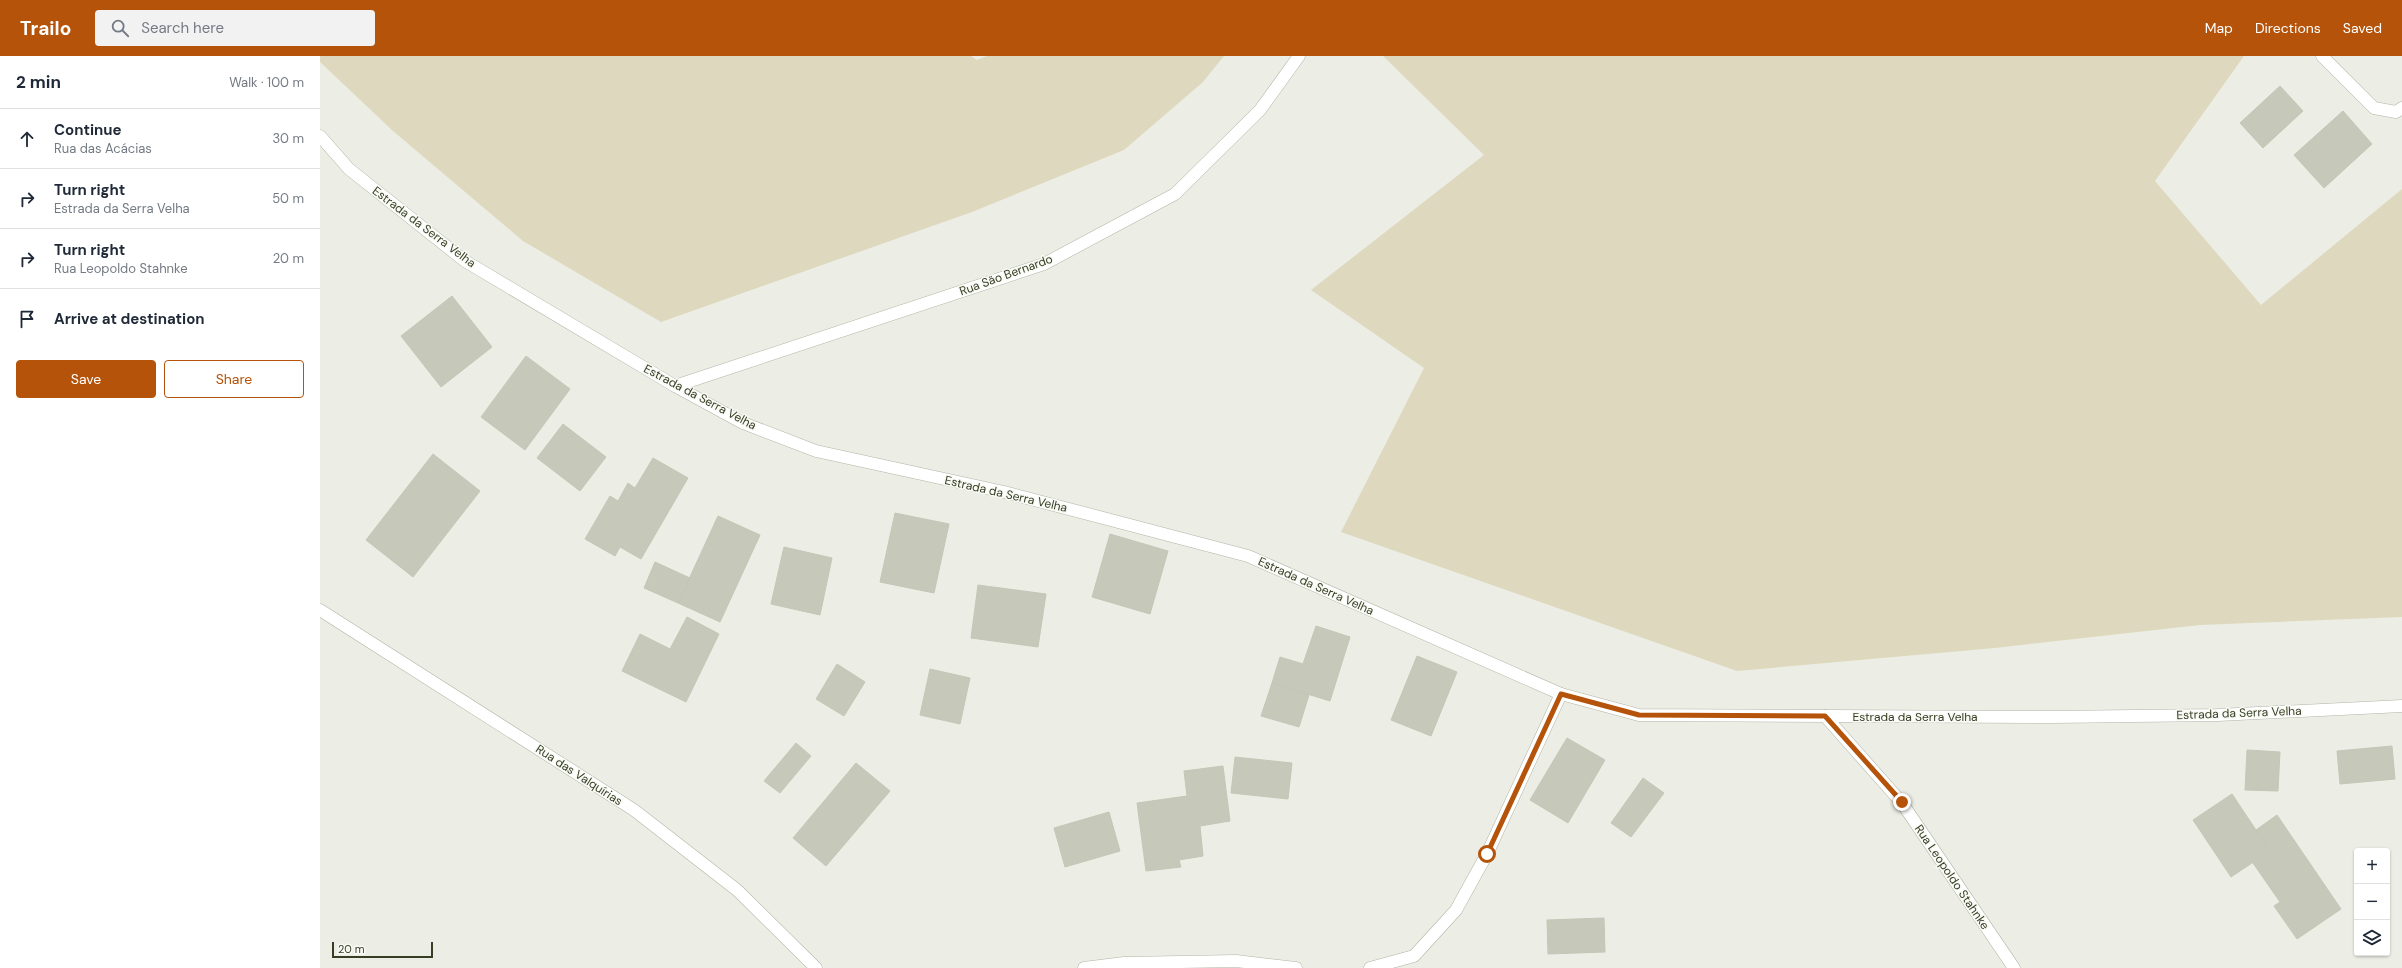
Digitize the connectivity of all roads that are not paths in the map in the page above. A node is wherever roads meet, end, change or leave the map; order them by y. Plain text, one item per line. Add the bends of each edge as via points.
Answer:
1 (1299, 56) edge
2 (2322, 56) edge
3 (2402, 108) edge
4 (320, 136) edge
5 (675, 386) junction
6 (320, 610) edge
7 (1561, 694) junction
8 (2402, 706) edge
9 (1825, 716) junction
10 (816, 968) edge
11 (1084, 968) edge
12 (1296, 968) edge
13 (1370, 968) edge
14 (2014, 968) edge

1 - 5 street, Rua São Bernardo via 1260,110 1175,194 1065,253 1044,264
2 - 3 street via 2374,108 2396,112
4 - 5 street, Estrada da Serra Velha via 348,169 465,261
5 - 7 street, Estrada da Serra Velha via 743,423 816,451 1004,492 1248,556
6 - 10 street, Rua das Valquírias via 634,810 737,890
7 - 9 street, Estrada da Serra Velha via 1639,715
7 - 13 street via 1487,854 1456,910 1414,956
8 - 9 street, Estrada da Serra Velha via 2218,715
9 - 14 street, Rua Leopoldo Stahnke via 1902,802
11 - 12 street via 1124,963 1236,960

